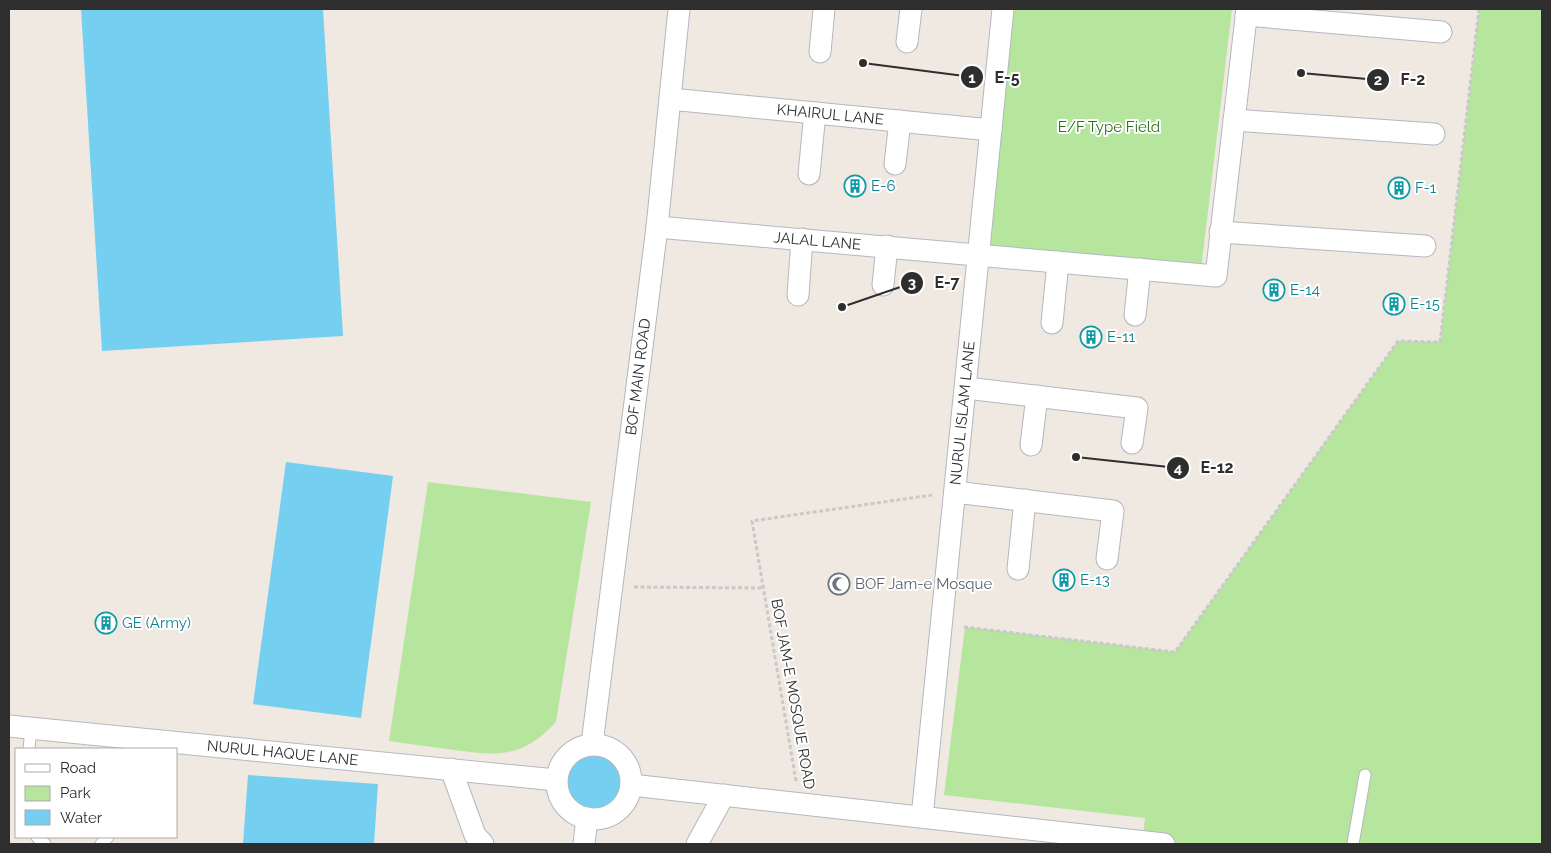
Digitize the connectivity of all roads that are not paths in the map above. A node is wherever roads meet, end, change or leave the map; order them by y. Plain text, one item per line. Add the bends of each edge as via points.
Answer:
1 (679, 9) edge
2 (824, 9) edge
3 (911, 9) edge
4 (1003, 9) edge
5 (1247, 12) edge
6 (1441, 32) dead end
7 (907, 42) dead end
8 (820, 52) dead end
9 (670, 99) junction
10 (815, 112) junction
11 (1234, 120) junction
12 (900, 121) junction
13 (991, 130) junction
14 (1434, 134) dead end
15 (895, 164) dead end
16 (809, 174) dead end
17 (657, 227) junction
18 (1220, 232) junction
19 (802, 239) junction
20 (887, 246) junction
21 (1425, 246) dead end
22 (979, 254) junction
23 (1058, 262) junction
24 (1140, 269) junction
25 (884, 285) dead end
26 (798, 295) dead end
27 (1135, 315) dead end
28 (1052, 322) dead end
29 (966, 388) junction
30 (1037, 396) junction
31 (1132, 443) dead end
32 (1031, 445) dead end
33 (955, 492) junction
34 (1026, 500) junction
35 (1107, 559) dead end
36 (1018, 569) dead end
37 (9, 726) edge
38 (31, 728) junction
39 (124, 743) edge
40 (592, 744) junction
41 (29, 748) edge
42 (450, 769) junction
43 (1366, 775) dead end
44 (556, 780) junction
45 (631, 785) junction
46 (724, 795) junction
47 (922, 817) junction
48 (587, 818) junction
49 (1128, 842) edge
50 (483, 844) edge
51 (584, 844) edge
52 (697, 844) edge
53 (1164, 844) edge
54 (1354, 844) edge

1 - 9 street, BOF MAIN ROAD
2 - 8 street
3 - 7 street
4 - 13 street, NURUL ISLAM LANE
5 - 6 street
5 - 11 street
9 - 10 street, KHAIRUL LANE
9 - 17 street, BOF MAIN ROAD
10 - 12 street, KHAIRUL LANE
10 - 16 street
11 - 14 street
11 - 18 street
12 - 13 street, KHAIRUL LANE
12 - 15 street
13 - 22 street, NURUL ISLAM LANE
17 - 19 street, JALAL LANE
17 - 40 street, BOF MAIN ROAD
18 - 21 street
18 - 24 street, JALAL LANE via 1216,276
19 - 20 street, JALAL LANE
19 - 26 street
20 - 22 street, JALAL LANE
20 - 25 street
22 - 23 street, JALAL LANE
22 - 29 street, NURUL ISLAM LANE
23 - 24 street, JALAL LANE
23 - 28 street
24 - 27 street
29 - 30 street
29 - 33 street, NURUL ISLAM LANE
30 - 31 street via 1137,408
30 - 32 street
33 - 34 street
33 - 47 street, NURUL ISLAM LANE
34 - 35 street via 1112,511
34 - 36 street
37 - 38 street, NURUL HAQUE LANE
38 - 39 street, NURUL HAQUE LANE
38 - 41 lane
39 - 42 street, NURUL HAQUE LANE
40 - 44 street via 572,751 558,769
40 - 45 street via 605,746 625,761
42 - 44 street, NURUL HAQUE LANE
42 - 50 street via 475,836
43 - 54 lane
44 - 48 street via 557,790 568,809
45 - 46 street
45 - 48 street via 621,807 600,818
46 - 47 street
46 - 52 street
47 - 49 street
48 - 51 street
49 - 53 street

